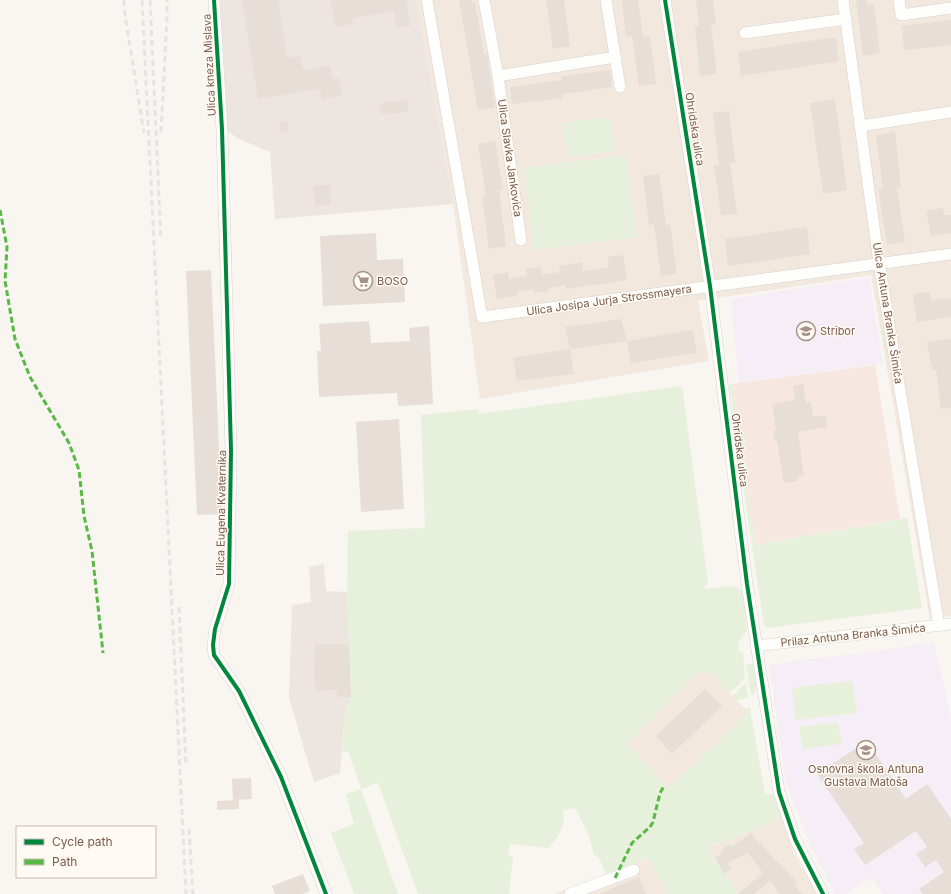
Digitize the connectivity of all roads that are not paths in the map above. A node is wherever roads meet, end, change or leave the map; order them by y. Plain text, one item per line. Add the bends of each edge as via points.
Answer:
1 (214, 0) edge
2 (427, 0) edge
3 (484, 0) edge
4 (606, 0) edge
5 (665, 0) edge
6 (843, 0) edge
7 (899, 0) edge
8 (951, 8) edge
9 (846, 19) junction
10 (745, 33) dead end
11 (615, 57) junction
12 (498, 76) junction
13 (620, 87) dead end
14 (951, 112) edge
15 (860, 126) junction
16 (222, 129) joint
17 (521, 240) dead end
18 (951, 254) edge
19 (879, 263) junction
20 (710, 286) junction
21 (951, 624) edge
22 (939, 626) junction
23 (756, 646) junction
24 (634, 870) dead end
25 (326, 894) edge
26 (570, 894) edge
27 (823, 894) edge

1 - 16 street, Ulica kneza Mislava
2 - 20 street, Ulica Josipa Jurja Strossmayera via 482,317
3 - 12 street, Ulica Slavka Jankovića
4 - 11 street
5 - 20 street, Ohridska ulica
6 - 9 street, Ulica Antuna Branka Šimića
7 - 8 street via 901,14
9 - 10 street
9 - 15 street, Ulica Antuna Branka Šimića
11 - 12 street
11 - 13 street
12 - 17 street, Ulica Slavka Jankovića
14 - 15 street
15 - 19 street, Ulica Antuna Branka Šimića
16 - 25 street, Ulica Eugena Kvaternika via 231,450 229,584 215,629 214,655 239,691 281,777
18 - 19 street, Ulica Josipa Jurja Strossmayera
19 - 20 street, Ulica Josipa Jurja Strossmayera
19 - 22 street, Ulica Antuna Branka Šimića
20 - 23 street, Ohridska ulica
21 - 22 street, Prilaz Antuna Branka Šimića
22 - 23 street, Prilaz Antuna Branka Šimića
23 - 27 street, Ohridska ulica via 779,792 795,839
24 - 26 street

